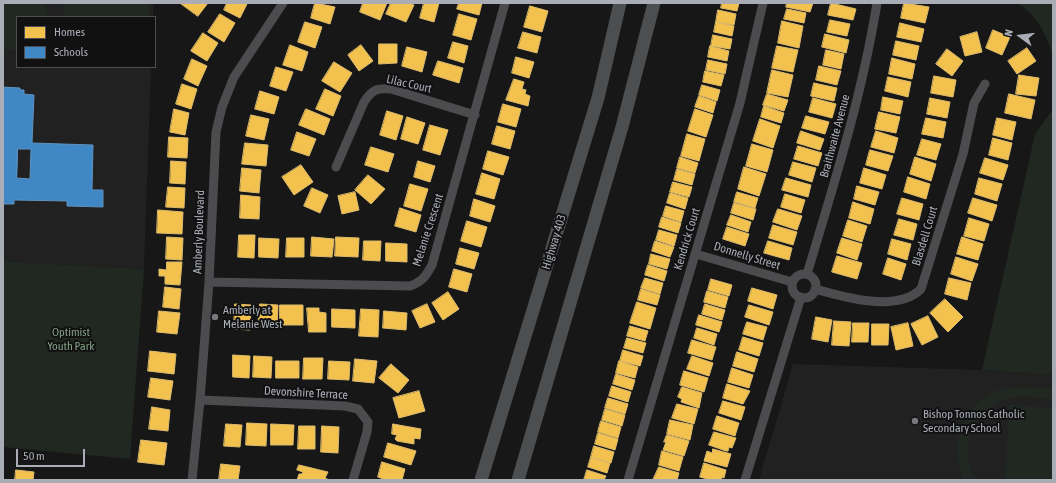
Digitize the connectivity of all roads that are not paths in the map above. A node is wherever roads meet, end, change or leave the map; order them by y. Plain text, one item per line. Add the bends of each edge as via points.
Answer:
1 (283, 3) edge
2 (505, 3) edge
3 (620, 3) edge
4 (654, 3) edge
5 (763, 3) edge
6 (878, 3) edge
7 (882, 3) edge
8 (985, 84) dead end
9 (475, 115) junction
10 (336, 167) dead end
11 (696, 254) junction
12 (807, 274) junction
13 (210, 282) junction
14 (792, 282) junction
15 (815, 289) junction
16 (800, 297) junction
17 (200, 400) junction
18 (192, 480) edge
19 (353, 480) edge
20 (481, 480) edge
21 (518, 480) edge
22 (628, 480) edge
23 (745, 480) edge

1 - 13 street, Amberly Boulevard via 234,77 222,107 216,132 214,158
2 - 9 street, Melanie Crescent
3 - 20 highway, Highway 403 via 598,98
4 - 21 highway via 622,127
5 - 11 street, Kendrick Court via 742,98
6 - 7 street
6 - 12 street, Braithwaite Avenue via 849,135
8 - 15 street, Blasdell Court via 974,103 963,154 921,289 904,300 889,301 845,298
9 - 10 street, Lilac Court via 380,88 370,93 364,102
9 - 13 street, Melanie Crescent via 432,265 426,276 418,283 410,286
11 - 14 street, Donnelly Street
11 - 22 street, Kendrick Court
12 - 14 street via 799,274
12 - 15 street via 813,278
13 - 17 street, Amberly Boulevard
14 - 16 street via 792,290
15 - 16 street via 811,295
16 - 23 street
17 - 18 street, Amberly Boulevard
17 - 19 street, Devonshire Terrace via 346,406 358,409 368,422

